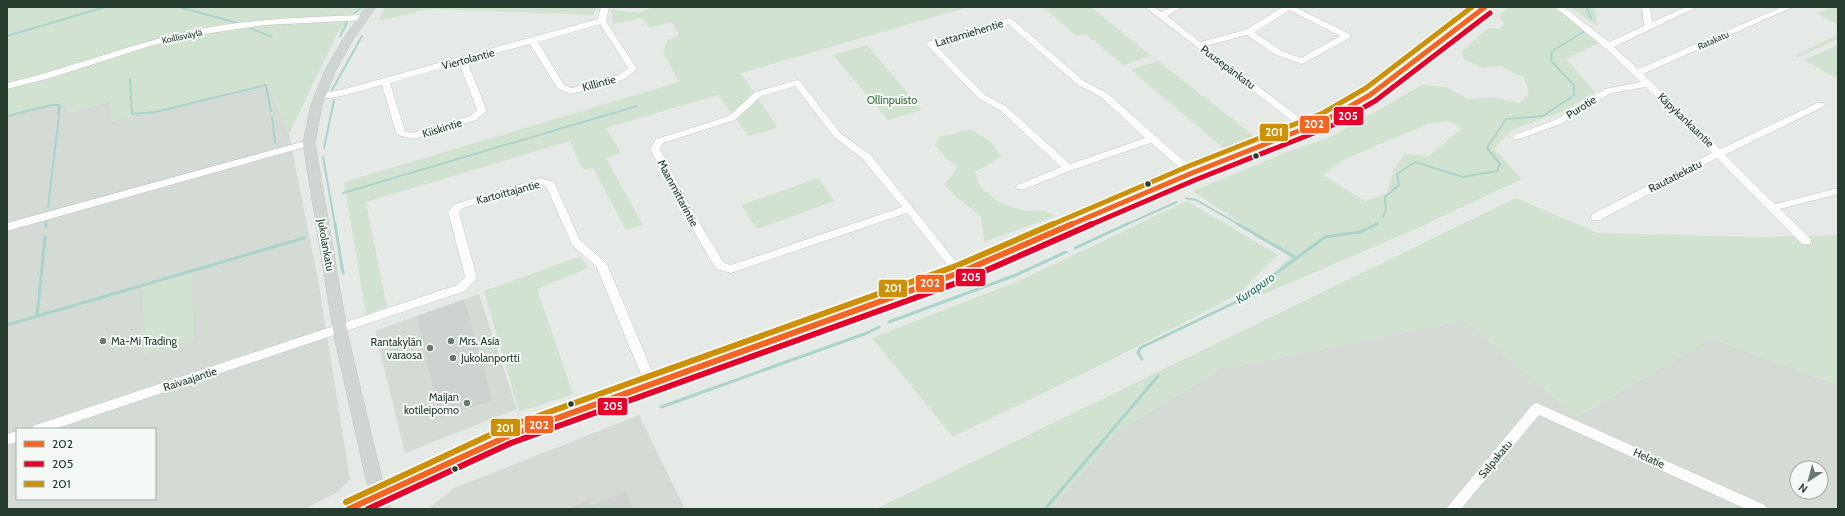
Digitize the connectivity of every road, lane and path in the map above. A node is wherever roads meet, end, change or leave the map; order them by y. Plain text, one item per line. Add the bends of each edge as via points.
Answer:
1 (371, 7) edge
2 (605, 7) edge
3 (1149, 7) edge
4 (1178, 7) edge
5 (1289, 7) edge
6 (1485, 7) edge
7 (1559, 7) edge
8 (1646, 7) edge
9 (1693, 7) edge
10 (1789, 7) edge
11 (1161, 16) junction
12 (362, 18) junction
13 (602, 21) junction
14 (1648, 27) junction
15 (1248, 32) junction
16 (533, 41) junction
17 (1199, 45) junction
18 (1608, 46) junction
19 (463, 61) junction
20 (1637, 72) junction
21 (385, 80) junction
22 (1648, 84) junction
23 (7, 86) edge
24 (320, 96) junction
25 (1820, 105) dead end
26 (1308, 128) junction
27 (1517, 137) dead end
28 (1152, 139) junction
29 (309, 142) junction
30 (1720, 153) junction
31 (1068, 168) junction
32 (1192, 173) junction
33 (1021, 187) dead end
34 (1838, 191) edge
35 (909, 208) junction
36 (1772, 208) junction
37 (1596, 217) dead end
38 (7, 227) edge
39 (1806, 241) dead end
40 (959, 273) junction
41 (341, 328) junction
42 (651, 384) junction
43 (1537, 408) joint
44 (42, 428) edge
45 (380, 502) edge
46 (349, 509) edge
47 (1453, 509) edge
48 (1760, 509) edge

1 - 12 main road, Jukolankatu
2 - 13 street
3 - 11 street, Puusepänkatu
4 - 11 street
5 - 15 street
5 - 15 street via 1347,36 1302,61 1279,53
6 - 26 street via 1370,95
7 - 18 street, Käpykankaantie
8 - 14 street
9 - 14 street
10 - 20 street, Ratakatu
11 - 17 street, Puusepänkatu
12 - 23 street, Koillisväylä via 282,22 168,38
12 - 24 main road, Jukolankatu via 334,61
13 - 16 street, Viertolantie
13 - 16 street, Killintie via 633,69 622,77 571,91 561,87
14 - 18 street
15 - 17 street
16 - 19 street, Viertolantie
17 - 26 street, Puusepänkatu
18 - 20 street, Käpykankaantie
19 - 21 street, Viertolantie
19 - 21 street, Kiiskintie via 482,111 473,118 413,136 401,133
20 - 22 street, Käpykankaantie
21 - 24 street, Viertolantie via 342,93
22 - 27 street, Purotie via 1608,91 1558,122
22 - 30 street, Käpykankaantie
24 - 29 main road, Jukolankatu
25 - 30 street, Rautatiekatu
26 - 32 street
28 - 31 street
28 - 31 street, Lattamiehentie via 1104,95 1081,83 1009,21 930,44 982,97 1003,108
28 - 32 street, Lattamiehentie
29 - 38 street
29 - 41 main road, Jukolankatu
30 - 36 street, Käpykankaantie
30 - 37 street, Rautatiekatu
31 - 33 street
32 - 40 street
34 - 36 street
35 - 35 street, Maanmittarintie via 866,156 838,136 797,83 758,94 732,118 659,141 655,149 720,266 731,269
35 - 40 street, Maanmittarintie
36 - 39 street, Käpykankaantie
40 - 42 street
41 - 42 street, Kartoittajantie via 461,288 471,278 453,211 459,206 541,180 550,184 576,242 601,264
41 - 44 street, Raivaajantie
41 - 45 main road, Jukolankatu
42 - 45 street via 508,436
43 - 47 street, Salpakatu
43 - 48 street, Helatie
45 - 46 street

